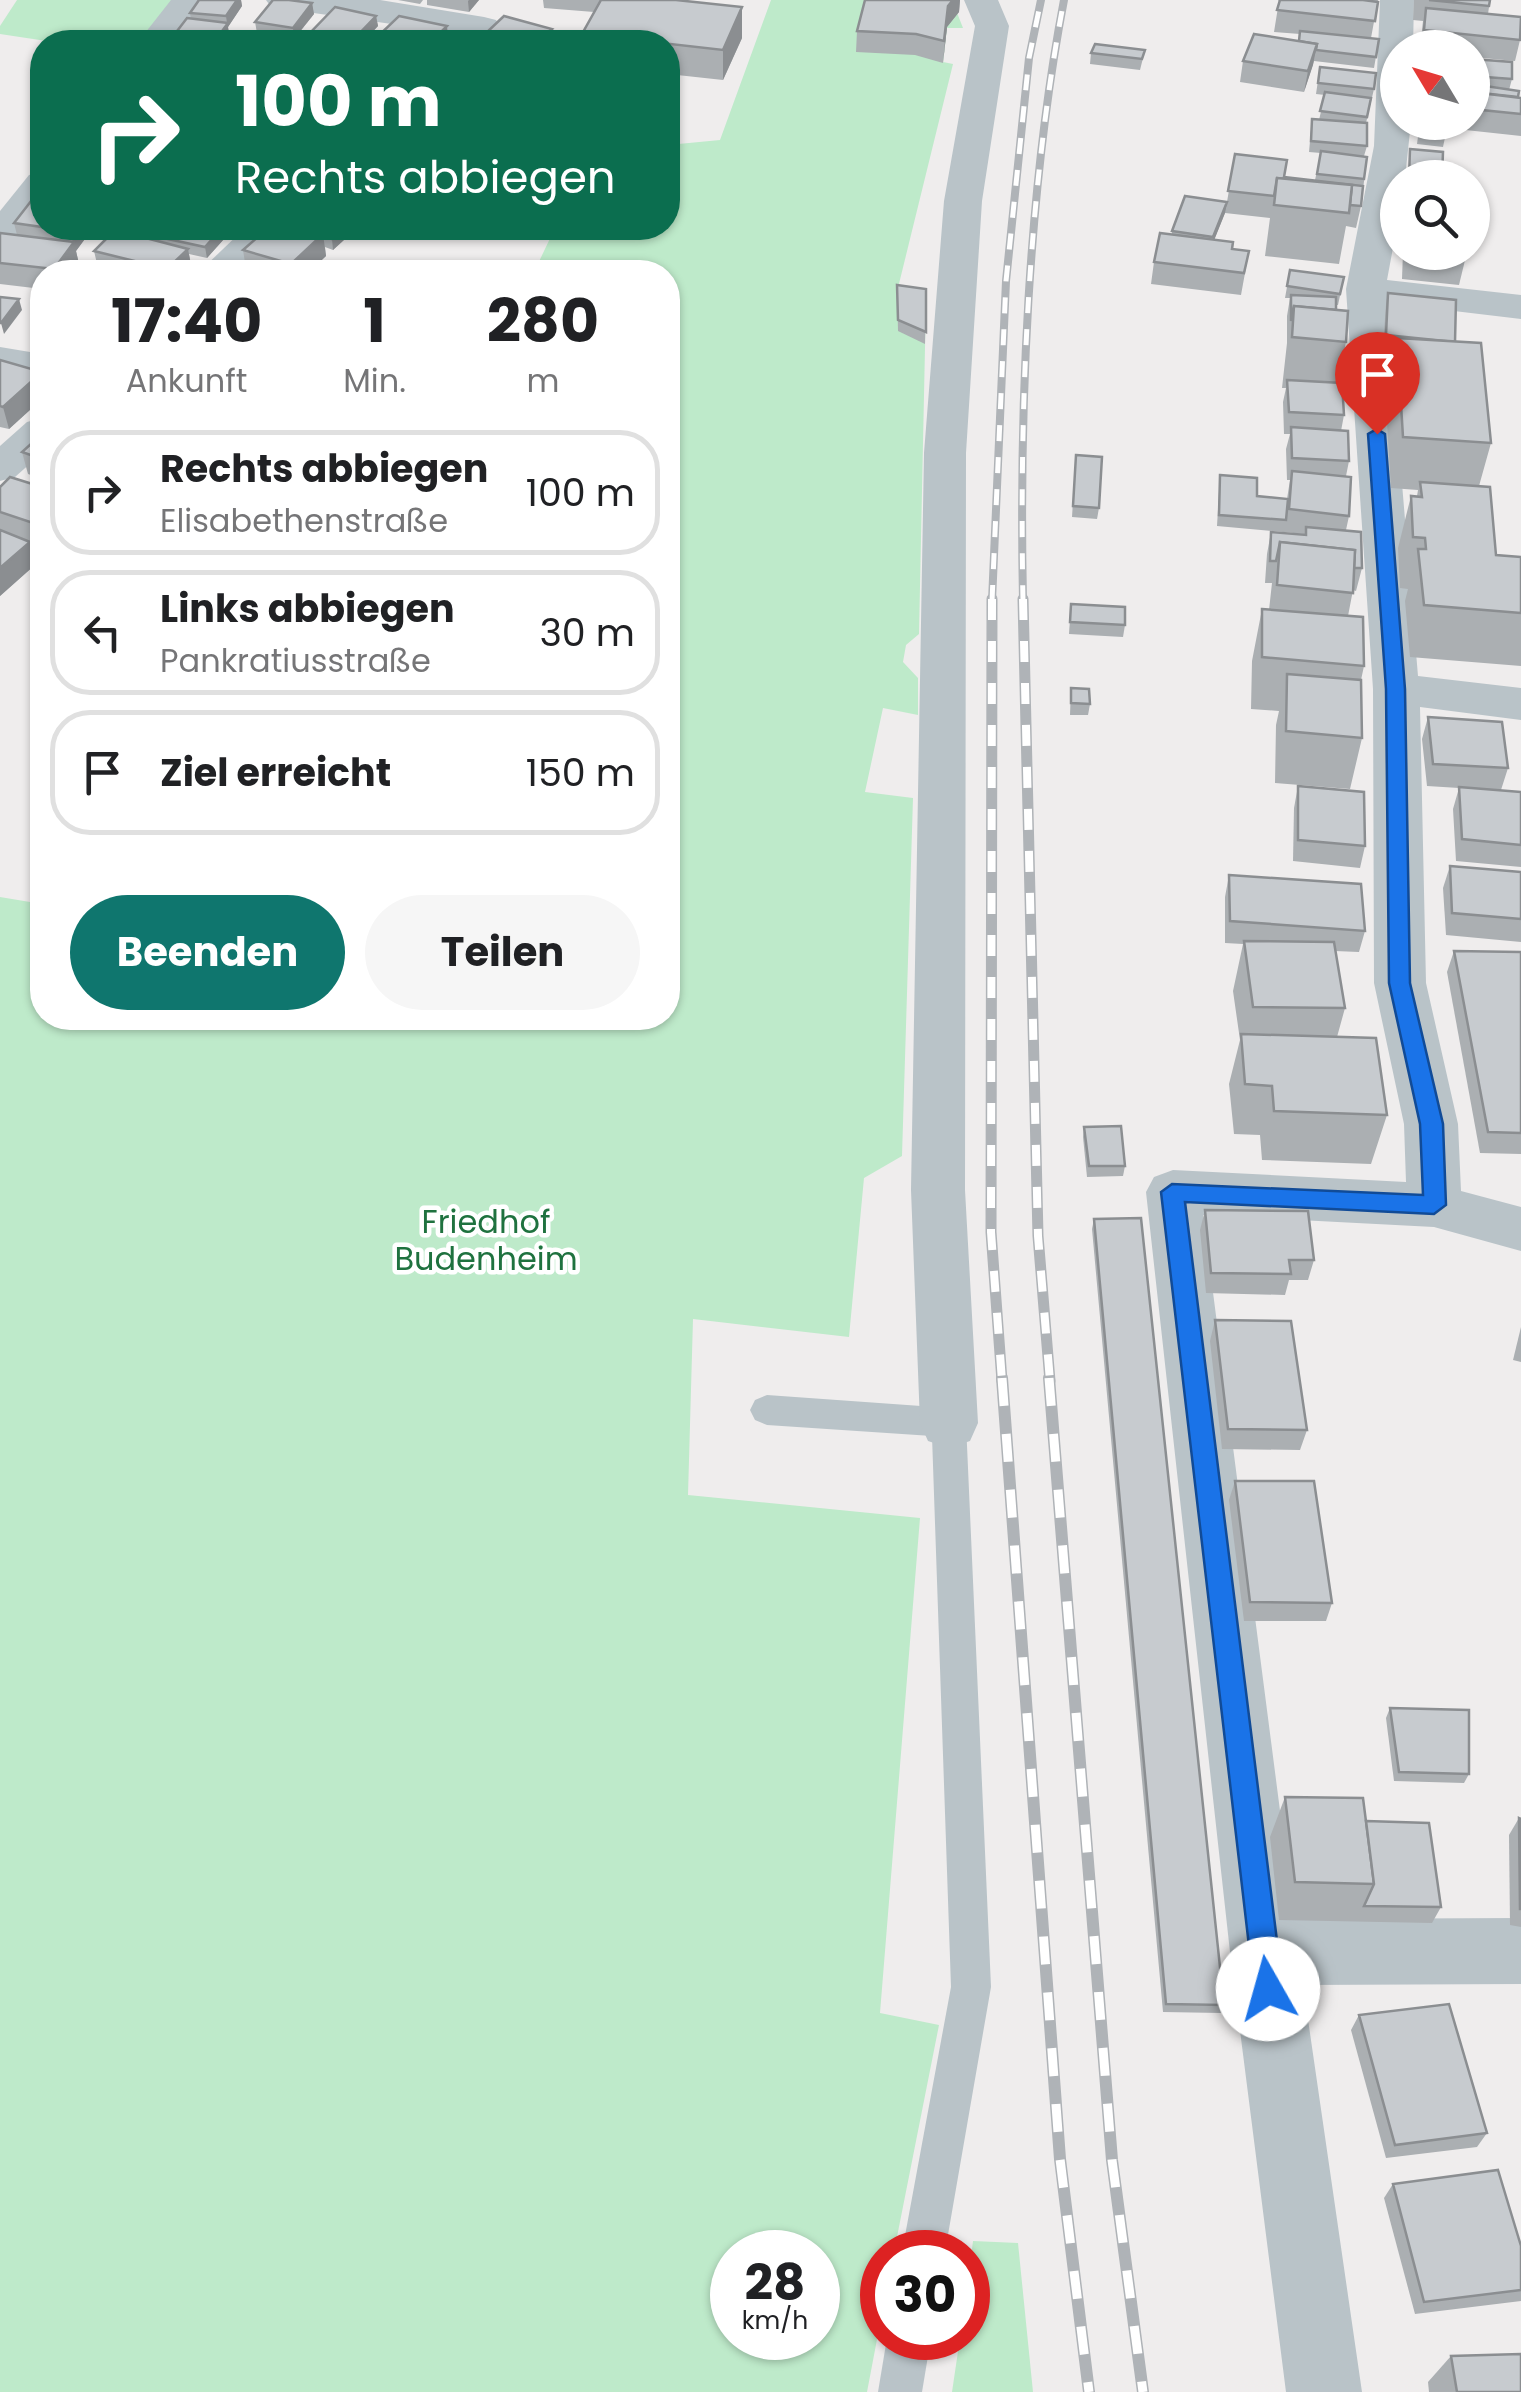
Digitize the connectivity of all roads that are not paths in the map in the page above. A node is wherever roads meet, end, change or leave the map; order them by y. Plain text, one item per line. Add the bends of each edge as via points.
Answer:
1 (188, 0) edge
2 (282, 0) edge
3 (510, 0) edge
4 (981, 0) edge
5 (1398, 0) edge
6 (164, 30) edge
7 (454, 30) edge
8 (481, 30) edge
9 (30, 198) edge
10 (0, 236) edge
11 (254, 240) edge
12 (231, 260) edge
13 (1366, 289) junction
14 (1521, 307) edge
15 (0, 359) edge
16 (30, 364) edge
17 (30, 442) edge
18 (0, 468) edge
19 (1396, 689) junction
20 (1521, 704) edge
21 (1434, 1205) junction
22 (1521, 1229) edge
23 (767, 1410) dead end
24 (949, 1424) junction
25 (1521, 1951) edge
26 (1264, 1952) junction
27 (928, 2230) edge
28 (906, 2360) edge
29 (900, 2392) edge
30 (1324, 2392) edge

1 - 6 street
2 - 7 street via 346,5
3 - 8 street
4 - 24 street via 992,26 962,201 946,453 938,1190
5 - 13 street via 1392,146
9 - 10 street
11 - 12 street
13 - 14 street
13 - 19 street
15 - 16 street
17 - 18 street
19 - 20 street
19 - 21 street via 1400,983 1432,1124
21 - 22 street
21 - 26 street via 1172,1192
23 - 24 lane
24 - 27 lane via 972,1987
25 - 26 street
26 - 30 street
28 - 29 lane

